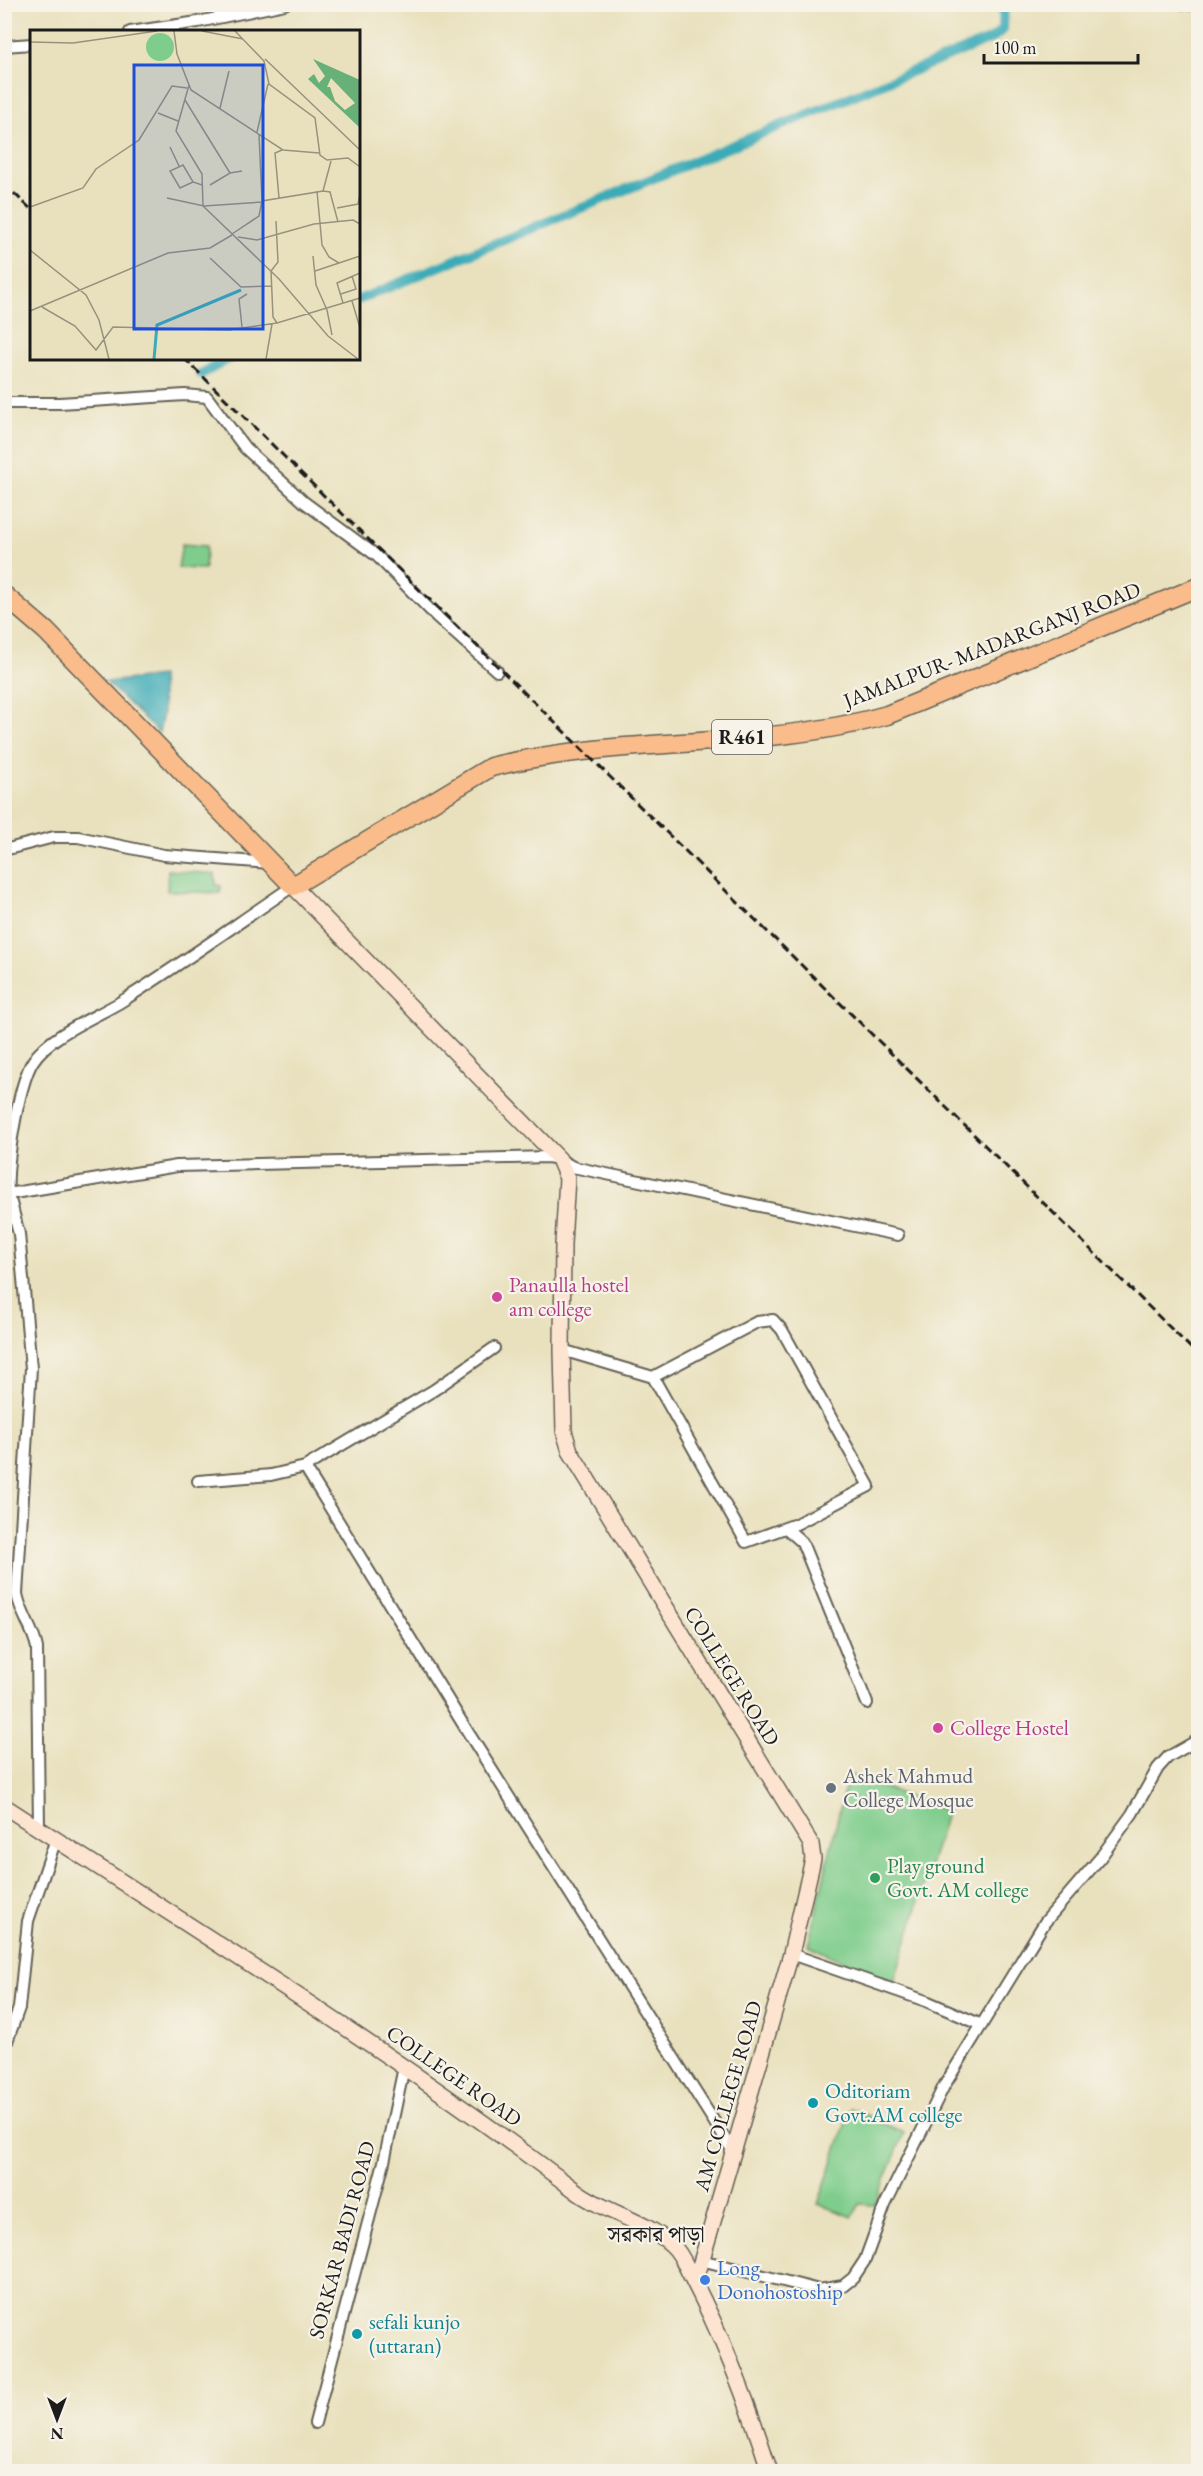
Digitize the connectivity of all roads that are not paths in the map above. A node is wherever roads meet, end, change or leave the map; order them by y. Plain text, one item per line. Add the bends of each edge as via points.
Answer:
1 (285, 4) edge
2 (966, 4) edge
3 (1184, 4) edge
4 (999, 5) edge
5 (1198, 5) edge
6 (193, 27) edge
7 (155, 30) edge
8 (30, 44) edge
9 (4, 46) edge
10 (4, 403) edge
11 (1198, 587) edge
12 (4, 595) edge
13 (497, 671) dead end
14 (4, 850) edge
15 (270, 863) junction
16 (293, 886) junction
17 (559, 1159) junction
18 (8, 1200) edge
19 (898, 1235) dead end
20 (494, 1348) dead end
21 (562, 1350) junction
22 (653, 1377) junction
23 (305, 1467) junction
24 (198, 1481) dead end
25 (807, 1518) junction
26 (786, 1528) junction
27 (802, 1542) junction
28 (867, 1703) dead end
29 (1198, 1740) edge
30 (4, 1806) edge
31 (39, 1828) junction
32 (56, 1839) junction
33 (791, 1954) junction
34 (982, 2025) junction
35 (4, 2050) edge
36 (404, 2067) junction
37 (734, 2153) junction
38 (701, 2260) junction
39 (695, 2283) junction
40 (315, 2423) dead end
41 (770, 2472) edge

1 - 6 street
2 - 4 street
3 - 5 street
6 - 7 street
8 - 9 street
10 - 13 street via 207,397 244,448 304,502 377,556
11 - 16 main road, JAMALPUR- MADARGANJ ROAD / R461 via 887,715 842,728 615,749 491,767
12 - 15 main road via 46,631
14 - 15 street via 54,837 78,837 164,855
15 - 16 main road
16 - 17 main road
16 - 18 street via 126,999 49,1044 38,1055 19,1101
17 - 18 street via 177,1166
17 - 19 street via 573,1167
17 - 21 main road, COLLEGE ROAD via 567,1178
18 - 31 street via 19,1234 31,1368 17,1594 37,1648
20 - 23 street via 434,1390
21 - 22 street
21 - 33 main road, COLLEGE ROAD via 564,1431 570,1451 811,1844 813,1859
22 - 25 street via 757,1322 773,1320 868,1486
22 - 26 street via 746,1542
23 - 24 street via 271,1475
23 - 37 street
25 - 26 street
25 - 27 street
26 - 27 street
27 - 28 street
29 - 34 street via 1168,1757 1158,1768 1100,1858 1045,1922
30 - 31 main road, COLLEGE ROAD
31 - 32 main road, COLLEGE ROAD
32 - 35 street via 28,1921 19,2008
32 - 36 main road, COLLEGE ROAD via 158,1902
33 - 34 street
33 - 37 main road, AM COLLEGE ROAD
34 - 38 street via 920,2130 885,2205 865,2260 853,2278 843,2286 819,2290
36 - 39 main road, COLLEGE ROAD via 590,2201 672,2245
36 - 40 street, SORKAR BADI ROAD via 384,2162
37 - 38 main road, AM COLLEGE ROAD
38 - 39 main road, AM COLLEGE ROAD
39 - 41 main road, COLLEGE ROAD

